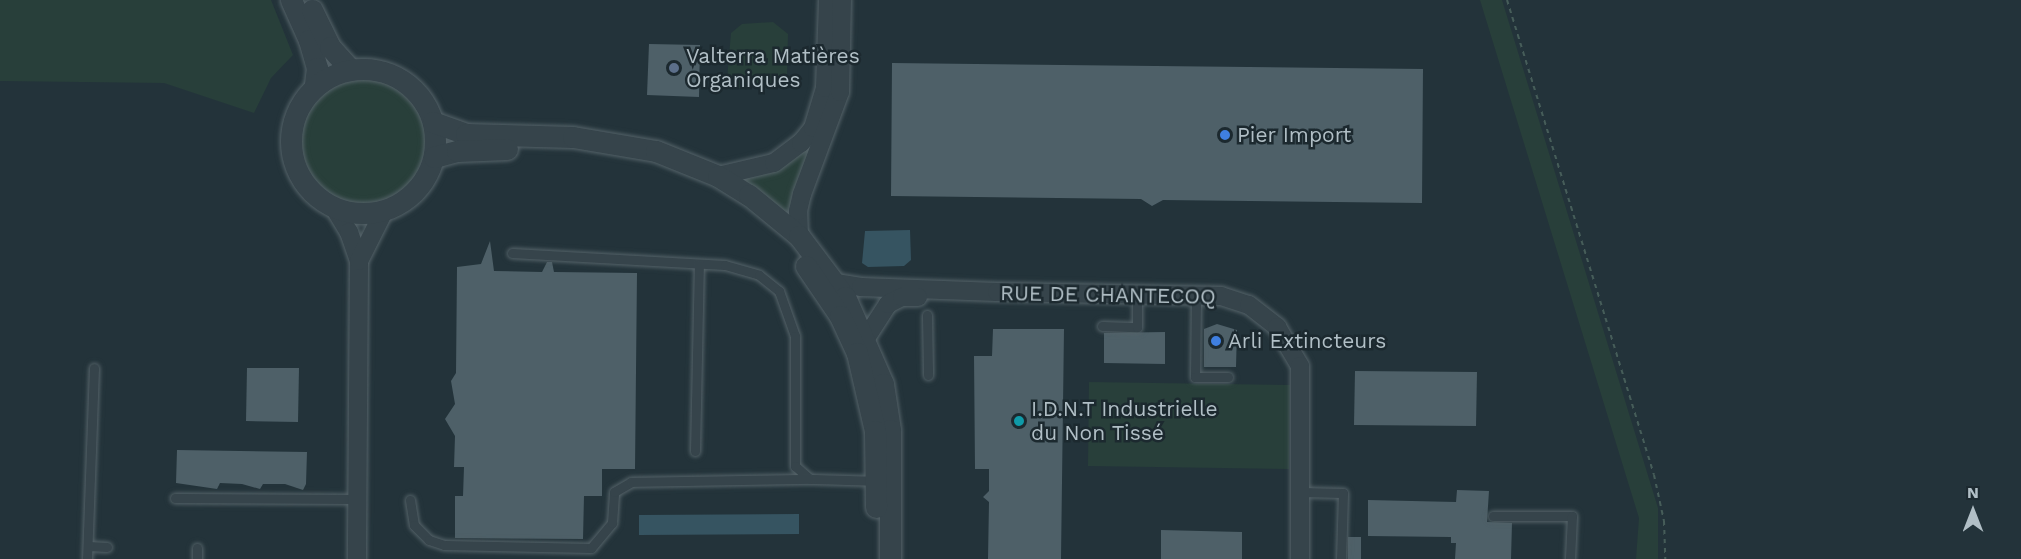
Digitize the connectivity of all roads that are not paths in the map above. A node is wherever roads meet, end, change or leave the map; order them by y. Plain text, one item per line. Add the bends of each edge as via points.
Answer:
1 (291, 0) edge
2 (307, 0) edge
3 (828, 0) edge
4 (842, 0) edge
5 (350, 69) junction
6 (315, 85) junction
7 (433, 122) junction
8 (434, 157) junction
9 (718, 176) junction
10 (335, 209) junction
11 (384, 211) junction
12 (799, 236) junction
13 (512, 253) dead end
14 (359, 261) junction
15 (699, 264) junction
16 (836, 283) junction
17 (997, 292) junction
18 (1137, 296) junction
19 (1196, 296) junction
20 (927, 315) dead end
21 (1102, 326) dead end
22 (866, 338) junction
23 (94, 368) dead end
24 (928, 375) dead end
25 (1228, 377) dead end
26 (695, 451) dead end
27 (810, 479) junction
28 (876, 481) junction
29 (1301, 492) junction
30 (175, 498) dead end
31 (357, 499) junction
32 (410, 500) dead end
33 (1492, 516) dead end
34 (88, 546) junction
35 (107, 547) dead end
36 (197, 548) dead end
37 (87, 559) edge
38 (197, 559) edge
39 (357, 559) edge
40 (876, 559) edge
41 (890, 559) edge
42 (1300, 559) edge
43 (1341, 559) edge
44 (1570, 559) edge

1 - 6 street via 317,68
2 - 5 street via 326,41
3 - 9 street via 825,88 813,128 801,143 774,163
4 - 12 street via 840,92 802,194
5 - 6 street
5 - 7 street via 392,74 424,102
6 - 10 street via 299,104 293,120 290,152 298,176 314,196
7 - 8 street
7 - 9 street via 466,134 573,138 639,147
8 - 11 street via 424,181 407,199
8 - 28 street via 480,149 568,150 627,157 716,190 766,224 831,301 857,353 875,431
9 - 12 street via 749,195
10 - 11 street via 359,214
10 - 14 street via 349,232
11 - 14 street
12 - 16 street
13 - 15 lane
14 - 31 street
15 - 26 lane
15 - 27 lane via 743,267 779,291 795,336 793,460 800,473
16 - 17 street, RUE DE CHANTECOQ
16 - 22 street
17 - 18 street, RUE DE CHANTECOQ
17 - 22 street via 902,297 882,309
18 - 19 street, RUE DE CHANTECOQ
18 - 21 lane via 1137,327
19 - 25 lane via 1195,377
19 - 29 street, RUE DE CHANTECOQ via 1221,296 1249,305 1277,327 1296,355 1301,385
20 - 24 lane
22 - 41 street via 883,384 890,430
23 - 34 lane
27 - 28 lane
27 - 32 lane via 631,482 614,492 612,523 591,548 444,545 429,540 414,525
28 - 40 street
29 - 42 street, RUE DE CHANTECOQ
29 - 43 lane via 1343,493
30 - 31 lane
31 - 39 street
33 - 44 lane via 1572,516
34 - 35 lane
34 - 37 lane
36 - 38 lane

